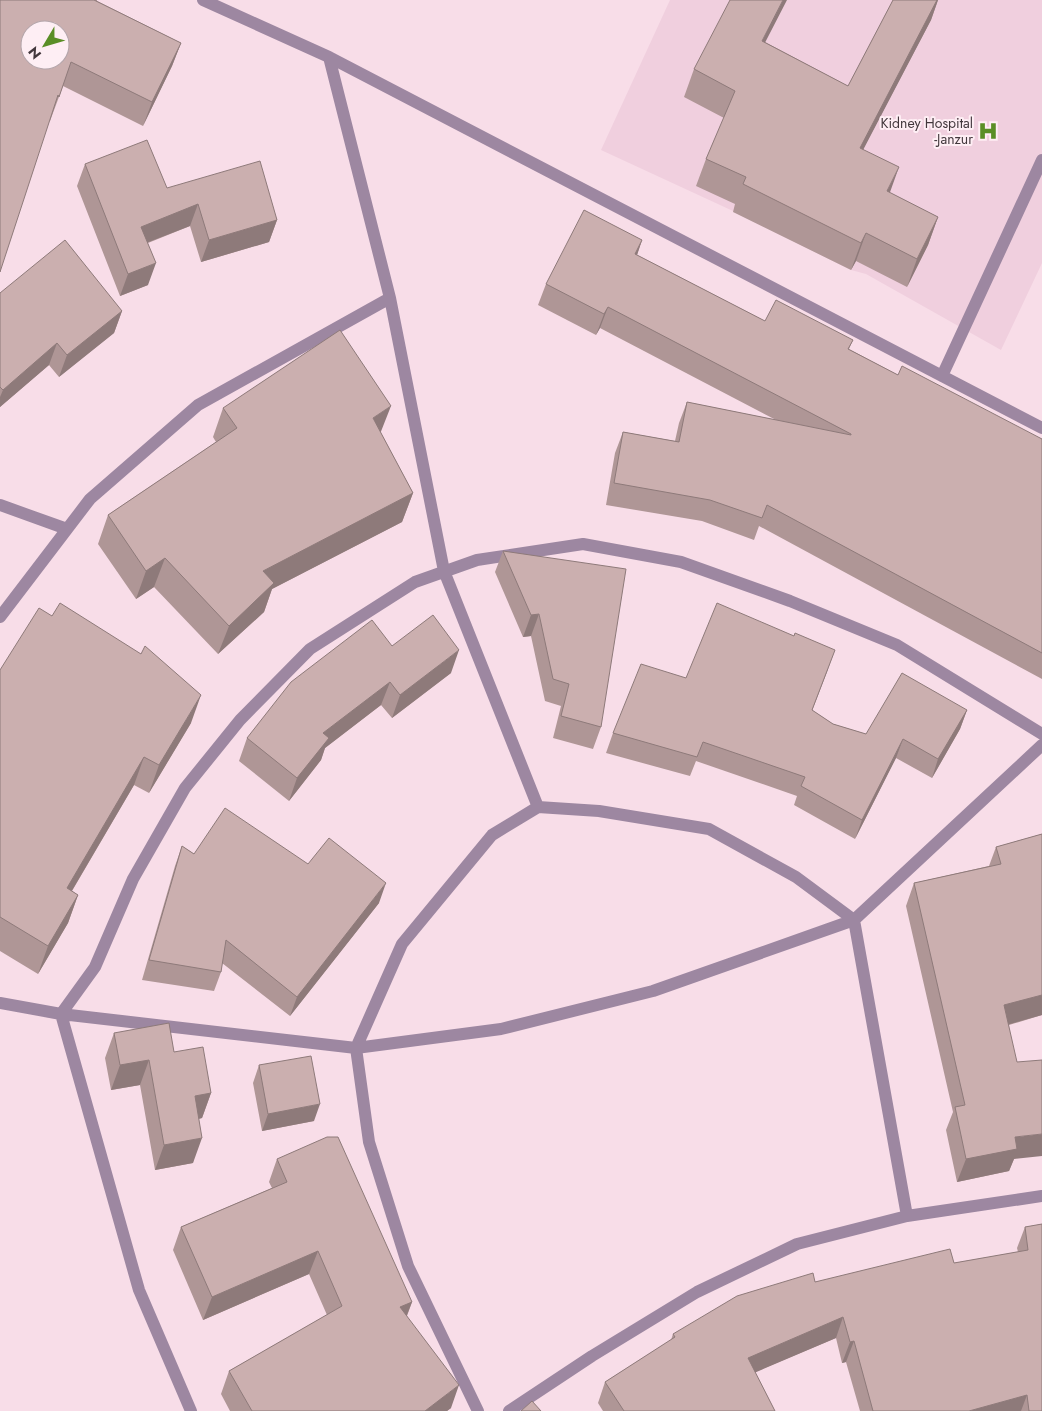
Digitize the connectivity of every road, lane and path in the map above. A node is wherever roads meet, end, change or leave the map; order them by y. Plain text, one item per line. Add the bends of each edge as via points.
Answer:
1 (203, 0) edge
2 (329, 57) junction
3 (1042, 160) edge
4 (390, 298) junction
5 (942, 376) junction
6 (1042, 428) edge
7 (0, 505) edge
8 (67, 528) junction
9 (444, 571) junction
10 (0, 616) edge
11 (1042, 734) edge
12 (1042, 744) edge
13 (538, 807) junction
14 (854, 920) junction
15 (0, 1003) edge
16 (61, 1014) junction
17 (356, 1048) junction
18 (1042, 1196) edge
19 (907, 1216) junction
20 (191, 1411) edge
21 (478, 1411) edge
22 (509, 1411) edge

1 - 2 street
2 - 4 street
2 - 5 street
3 - 5 street
4 - 8 street via 198,405 90,499
4 - 9 street
5 - 6 street
7 - 8 street
8 - 10 street
9 - 11 street via 477,560 583,544 682,562 898,645
9 - 13 street
9 - 16 street via 415,582 310,648 240,720 185,788 133,879 95,967
12 - 14 street
13 - 14 street via 600,811 708,829 796,877
13 - 17 street via 492,835 402,944
14 - 17 street via 652,991 501,1029
14 - 19 street
15 - 16 street
16 - 17 street
16 - 20 street via 139,1290
17 - 21 street via 369,1142 408,1266
18 - 19 street
19 - 22 street via 797,1244 697,1292

